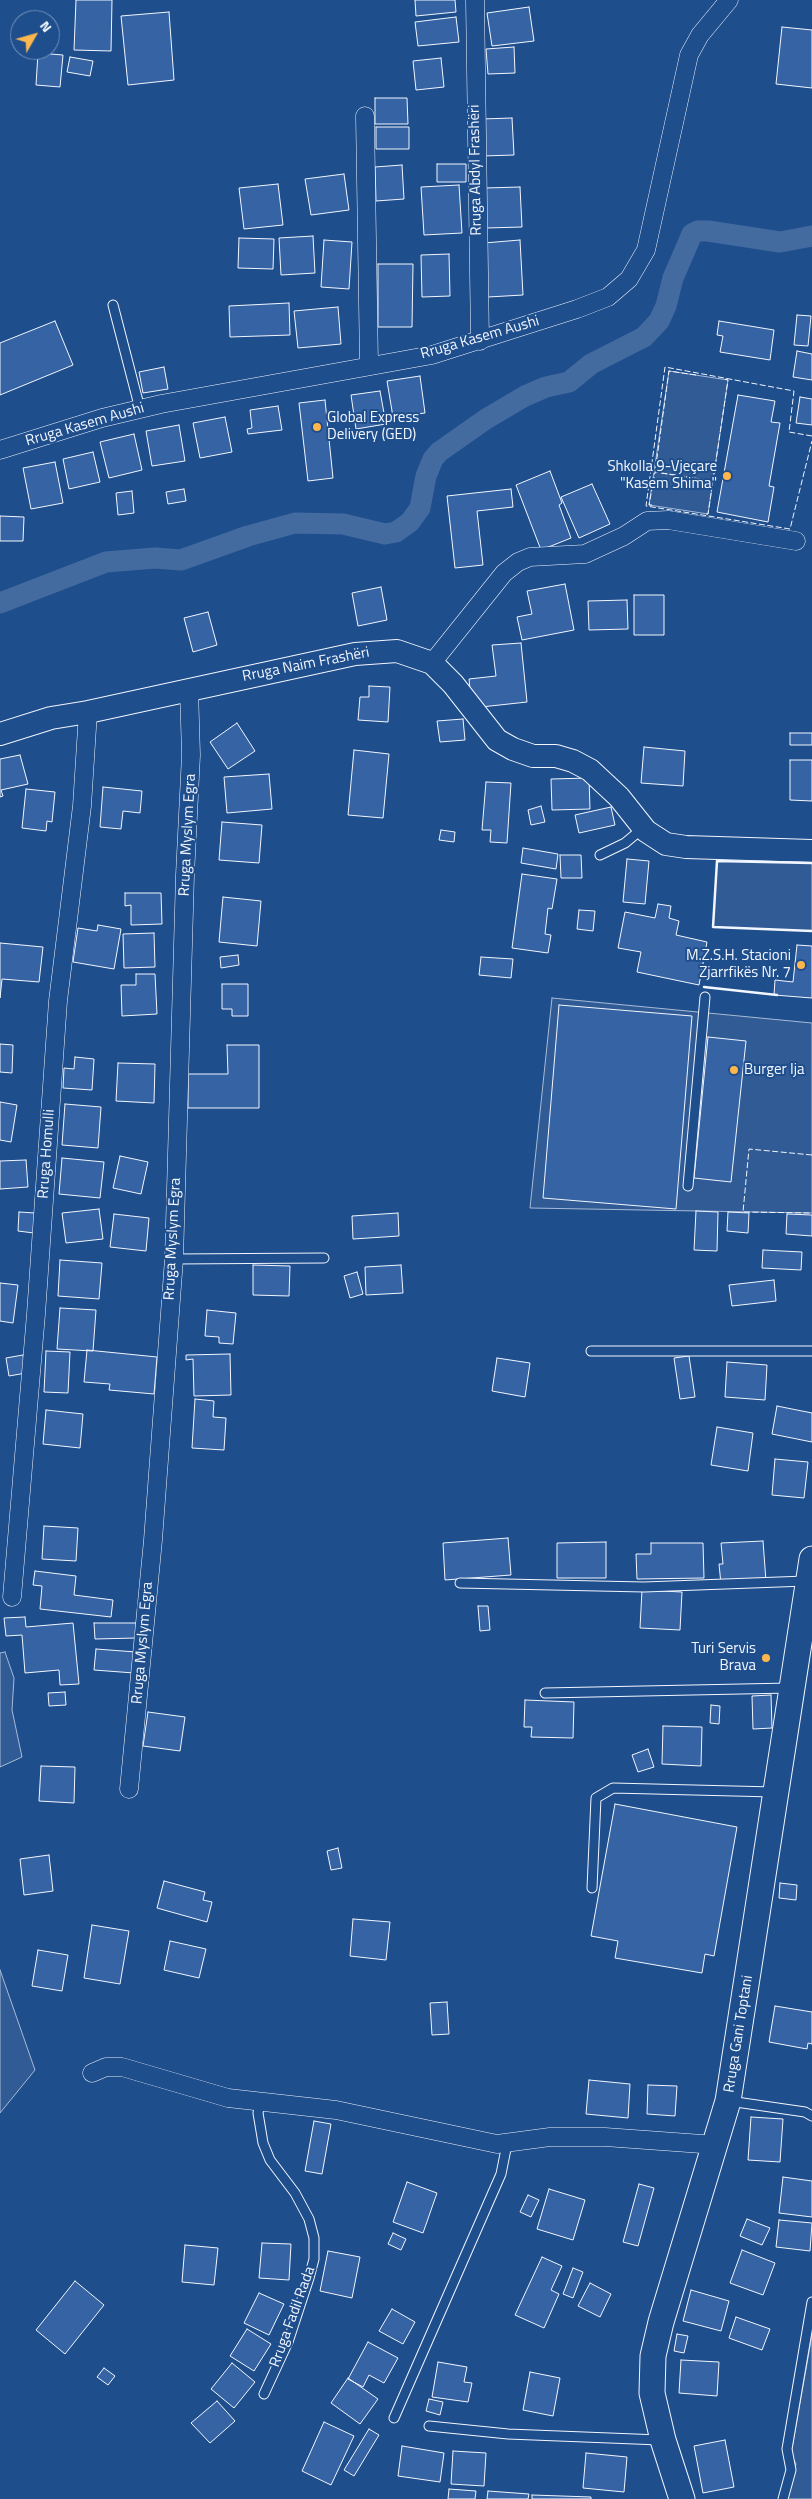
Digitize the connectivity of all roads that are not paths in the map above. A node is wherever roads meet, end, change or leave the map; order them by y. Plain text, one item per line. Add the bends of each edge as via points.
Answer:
1 (475, 0) edge
2 (729, 0) edge
3 (365, 116) dead end
4 (113, 305) dead end
5 (480, 341) junction
6 (369, 365) junction
7 (140, 409) junction
8 (0, 450) edge
9 (796, 541) dead end
10 (432, 663) junction
11 (189, 689) junction
12 (88, 712) junction
13 (0, 734) edge
14 (642, 828) junction
15 (812, 850) edge
16 (600, 855) dead end
17 (705, 997) dead end
18 (688, 1186) dead end
19 (324, 1258) dead end
20 (174, 1259) junction
21 (591, 1351) dead end
22 (812, 1351) edge
23 (810, 1570) edge
24 (460, 1583) dead end
25 (12, 1598) dead end
26 (792, 1688) junction
27 (545, 1693) dead end
28 (130, 1789) dead end
29 (776, 1792) junction
30 (592, 1888) dead end
31 (92, 2073) dead end
32 (728, 2101) junction
33 (260, 2103) junction
34 (812, 2116) edge
35 (507, 2144) junction
36 (716, 2145) junction
37 (812, 2302) edge
38 (264, 2394) dead end
39 (394, 2418) dead end
40 (429, 2426) dead end
41 (663, 2440) junction
42 (682, 2499) edge
43 (783, 2499) edge

1 - 5 street, Rruga Abdyl Frashëri
2 - 5 street, Rruga Kasem Aushi via 689,54 646,250 629,278 608,297
3 - 6 street
4 - 7 lane
5 - 6 street, Rruga Kasem Aushi via 432,355
6 - 7 street, Rruga Kasem Aushi
7 - 8 street, Rruga Kasem Aushi
9 - 10 street via 668,520 647,521 585,554 530,557 504,573
10 - 11 street, Rruga Naim Frashëri via 397,651 380,651
10 - 14 street, Rruga Naim Frashëri via 453,684 493,737 533,756 573,760 590,770 619,797
11 - 12 street, Rruga Naim Frashëri
11 - 20 street, Rruga Myslym Egra via 191,755
12 - 13 street, Rruga Naim Frashëri via 51,718
12 - 25 street, Rruga Homulli via 82,806 58,1001
14 - 15 street, Rruga Naim Frashëri via 666,844 686,847
14 - 16 lane via 625,843
17 - 18 lane
19 - 20 lane
20 - 28 street, Rruga Myslym Egra
21 - 22 lane
23 - 24 lane via 644,1586
23 - 26 main road, Rruga Gani Toptani
26 - 27 lane
26 - 29 main road, Rruga Gani Toptani
29 - 30 lane via 612,1788 596,1798
29 - 32 main road, Rruga Gani Toptani
31 - 33 street via 106,2067 122,2067 228,2098
32 - 34 lane via 805,2112
32 - 36 main road, Rruga Gani Toptani
33 - 35 street via 336,2110 483,2142
33 - 38 lane, Rruga Fadil Rada via 258,2112 270,2160 295,2194 309,2219 314,2238 314,2259 304,2295 288,2342
35 - 36 street via 550,2137 605,2137
35 - 39 lane via 501,2174
36 - 41 main road, Rruga Gani Toptani via 660,2322 653,2356 652,2393
37 - 43 lane via 787,2449 791,2470
40 - 41 lane via 508,2434 644,2442
41 - 42 main road, Rruga Gani Toptani

